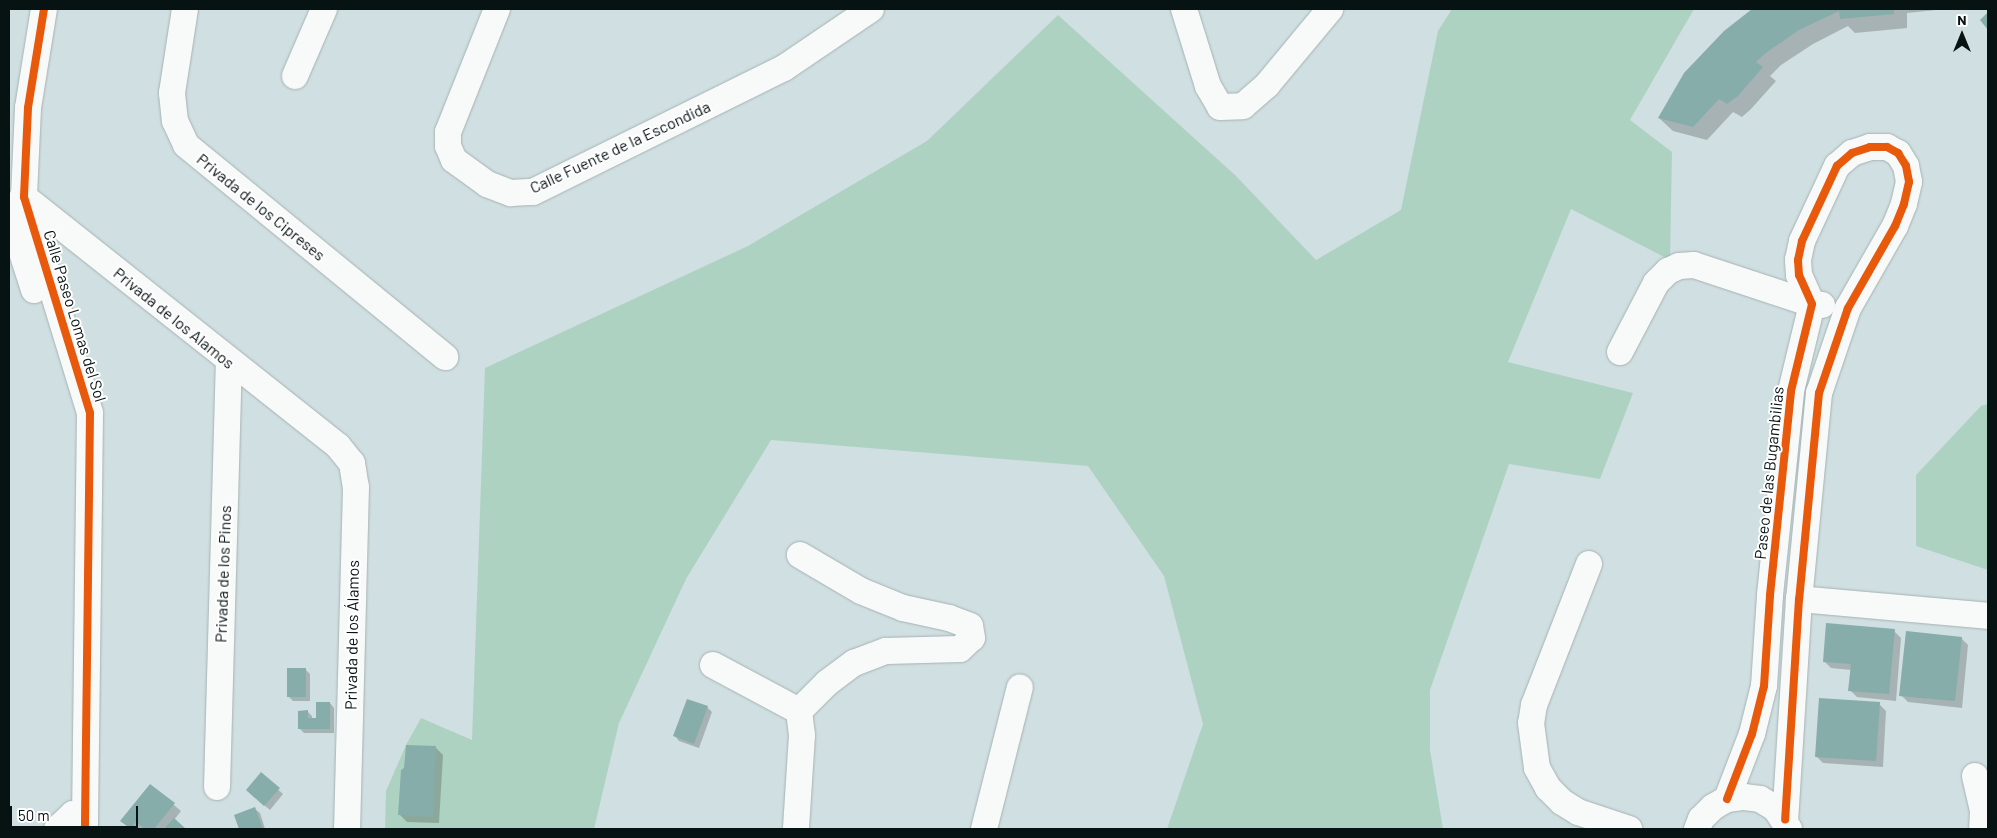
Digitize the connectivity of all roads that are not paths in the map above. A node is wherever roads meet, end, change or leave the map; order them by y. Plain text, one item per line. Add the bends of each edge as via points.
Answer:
1 (26, 9) edge
2 (44, 9) edge
3 (185, 9) edge
4 (324, 9) edge
5 (497, 9) edge
6 (871, 9) edge
7 (1184, 9) edge
8 (1330, 9) edge
9 (294, 76) dead end
10 (9, 138) edge
11 (14, 203) edge
12 (1812, 304) junction
13 (1848, 308) junction
14 (1620, 352) dead end
15 (445, 357) dead end
16 (229, 362) junction
17 (338, 446) joint
18 (800, 555) dead end
19 (1589, 564) dead end
20 (1799, 599) junction
21 (1988, 616) edge
22 (713, 665) dead end
23 (1020, 687) dead end
24 (799, 711) junction
25 (1975, 776) dead end
26 (217, 787) dead end
27 (1728, 799) junction
28 (80, 824) edge
29 (1787, 825) edge
30 (348, 829) edge
31 (796, 829) edge
32 (984, 829) edge
33 (1629, 829) edge
34 (1697, 829) edge
35 (1982, 829) edge

1 - 10 street via 10,107
2 - 11 street, Calle Paseo Lomas del Sol
3 - 15 street, Privada de los Cipreses via 172,94 175,121 186,146
4 - 9 street
5 - 6 street, Calle Fuente de la Escondida via 448,132 448,146 454,160 487,184 511,193 533,192 784,68
7 - 8 street via 1208,86 1220,107 1243,106 1267,85
11 - 16 street, Privada de los Alamos
11 - 28 street, Calle Paseo Lomas del Sol via 90,413
12 - 13 street
12 - 13 street via 1799,275 1798,260 1802,241 1833,174 1852,153 1870,147 1887,148 1898,153 1906,166 1909,182 1904,204 1895,226
12 - 14 street via 1694,265 1679,266 1668,271 1656,283
12 - 27 street, Paseo de las Bugambilias via 1791,391 1764,686 1752,734
13 - 20 street via 1819,393
16 - 17 street, Privada de los Alamos
16 - 26 street, Privada de los Pinos
17 - 30 street, Privada de los Álamos via 352,463 356,487
18 - 24 street via 869,594 902,608 970,626 972,638 960,649 886,651 854,663 827,683
19 - 33 street via 1534,705 1531,724 1535,760 1548,788 1562,802 1578,812
20 - 21 street
20 - 29 street
22 - 24 street
23 - 32 street
24 - 31 street via 802,735
25 - 35 street via 1983,812
27 - 29 street via 1760,800 1775,808
27 - 34 street via 1713,807 1701,819

